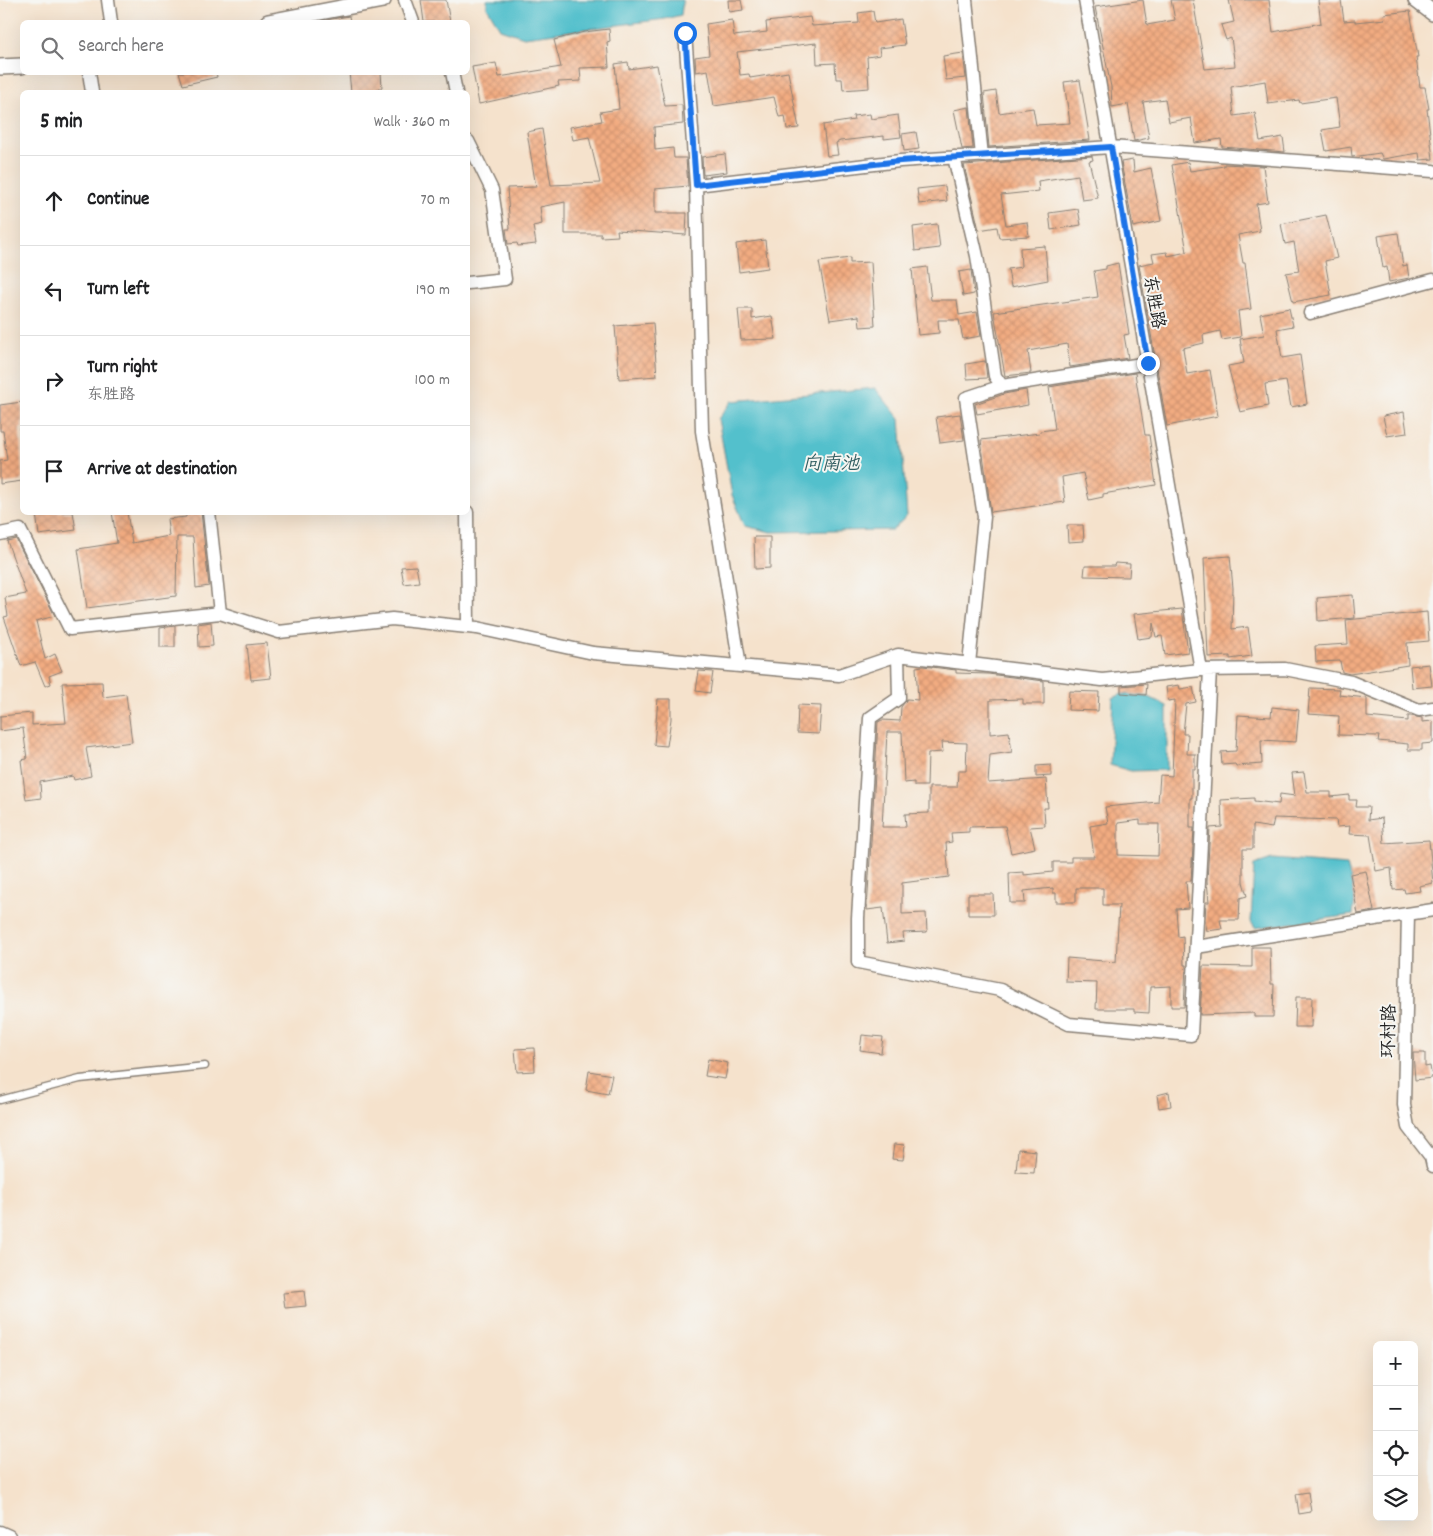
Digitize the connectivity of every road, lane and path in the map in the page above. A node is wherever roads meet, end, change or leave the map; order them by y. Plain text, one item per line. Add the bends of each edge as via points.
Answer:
1 (108, 0) edge
2 (383, 0) edge
3 (406, 0) edge
4 (966, 0) edge
5 (1085, 0) edge
6 (1416, 0) edge
7 (1433, 13) edge
8 (111, 20) edge
9 (278, 20) edge
10 (411, 20) edge
11 (685, 33) dead end
12 (20, 66) edge
13 (0, 67) edge
14 (89, 75) edge
15 (453, 75) edge
16 (92, 90) edge
17 (456, 90) edge
18 (470, 145) edge
19 (1111, 147) junction
20 (982, 156) junction
21 (954, 158) junction
22 (1433, 171) edge
23 (696, 185) junction
24 (1433, 280) edge
25 (470, 283) edge
26 (1310, 313) dead end
27 (1148, 363) junction
28 (1002, 386) junction
29 (209, 515) edge
30 (467, 515) edge
31 (0, 534) edge
32 (220, 613) junction
33 (468, 627) junction
34 (898, 655) junction
35 (969, 664) junction
36 (740, 666) junction
37 (1205, 670) junction
38 (1433, 708) edge
39 (1433, 910) edge
40 (1408, 914) junction
41 (1196, 947) junction
42 (204, 1066) dead end
43 (0, 1100) edge
44 (1433, 1166) edge
45 (0, 1532) edge
46 (9, 1536) edge

1 - 8 street
2 - 9 street
3 - 10 street
4 - 20 street
5 - 19 street, 东胜路
6 - 7 street
11 - 23 street
12 - 13 street
14 - 16 street
15 - 17 street
18 - 25 street via 492,190 505,279
19 - 20 street
19 - 22 street
19 - 27 street, 东胜路
20 - 21 street
21 - 23 street via 900,161
21 - 28 street via 977,256 995,376
23 - 36 street via 702,431
24 - 26 street
27 - 28 street
27 - 37 street, 东胜路
28 - 35 street via 966,398 984,517
29 - 32 street
30 - 33 street
31 - 32 street via 20,530 70,629
32 - 33 street via 279,632 392,619
33 - 36 street via 593,653
34 - 35 street
34 - 36 street via 839,675
34 - 41 street, 东胜路 via 899,698 870,718 858,962 1000,990 1070,1024 1191,1034
35 - 37 street via 1102,680
37 - 38 street via 1285,669 1350,682 1419,710
37 - 41 street, 东胜路
39 - 40 street
40 - 41 street
40 - 44 street, 环村路 via 1404,1105 1408,1128 1431,1157
42 - 43 lane via 80,1078
45 - 46 street

